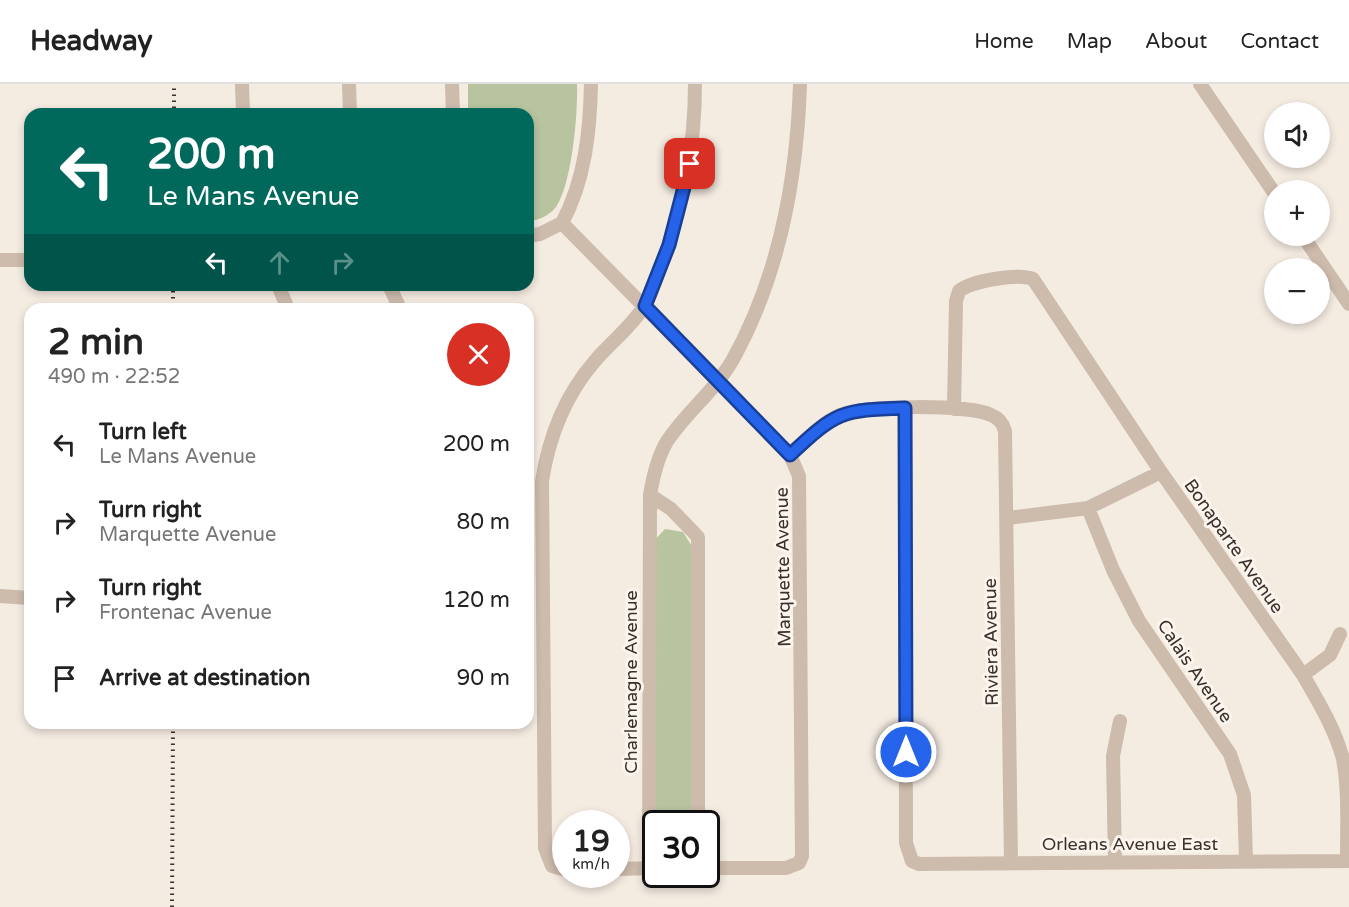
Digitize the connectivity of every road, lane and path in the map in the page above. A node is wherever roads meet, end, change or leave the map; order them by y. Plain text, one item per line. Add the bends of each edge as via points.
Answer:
1 (242, 84) edge
2 (349, 84) edge
3 (452, 84) edge
4 (591, 84) edge
5 (695, 84) edge
6 (800, 84) edge
7 (1200, 84) edge
8 (243, 108) edge
9 (350, 108) edge
10 (453, 108) edge
11 (1265, 180) edge
12 (562, 223) junction
13 (534, 235) edge
14 (1310, 246) edge
15 (0, 260) edge
16 (24, 260) edge
17 (1349, 304) edge
18 (645, 306) junction
19 (718, 384) junction
20 (905, 408) junction
21 (954, 409) junction
22 (790, 455) junction
23 (1161, 472) junction
24 (534, 493) edge
25 (543, 493) junction
26 (650, 495) junction
27 (1088, 508) junction
28 (1008, 518) junction
29 (0, 596) edge
30 (24, 598) edge
31 (1340, 634) dead end
32 (1303, 675) junction
33 (1120, 721) dead end
34 (652, 810) edge
35 (698, 810) edge
36 (552, 858) edge
37 (1246, 861) junction
38 (1348, 861) edge
39 (1115, 862) junction
40 (1011, 863) junction
41 (720, 868) edge

1 - 8 street
2 - 9 street
3 - 10 street
4 - 12 street via 580,182
5 - 18 street via 694,134 686,187
6 - 19 street, Charlemagne Avenue via 792,185 779,241 757,307
7 - 11 street
12 - 13 street
12 - 18 street, Marquette Avenue
14 - 17 street
15 - 16 street
18 - 19 street, Marquette Avenue
18 - 25 street via 570,395 555,424 546,458
19 - 22 street, Marquette Avenue
19 - 26 street, Charlemagne Avenue via 666,443
20 - 21 street
20 - 22 street via 841,415 819,428
20 - 40 street, Orleans Avenue East via 906,843 912,861 919,864
21 - 23 street, Bonaparte Avenue via 959,291 969,285 1027,277 1037,285
21 - 28 street, Riviera Avenue via 983,412 1002,421
22 - 41 street, Marquette Avenue via 800,487 804,840 799,862 786,867
23 - 27 street
23 - 32 street, Bonaparte Avenue
24 - 25 street
25 - 36 street via 545,848
26 - 34 street, Charlemagne Avenue
26 - 35 street via 671,509 698,537
27 - 28 street
27 - 37 street, Calais Avenue via 1139,621 1230,754 1244,795
28 - 40 street, Riviera Avenue
29 - 30 street
31 - 32 street via 1330,656
32 - 38 street, Bonaparte Avenue via 1323,710 1343,759
33 - 39 street via 1113,756
37 - 38 street, Orleans Avenue East
37 - 39 street, Orleans Avenue East
39 - 40 street, Orleans Avenue East

